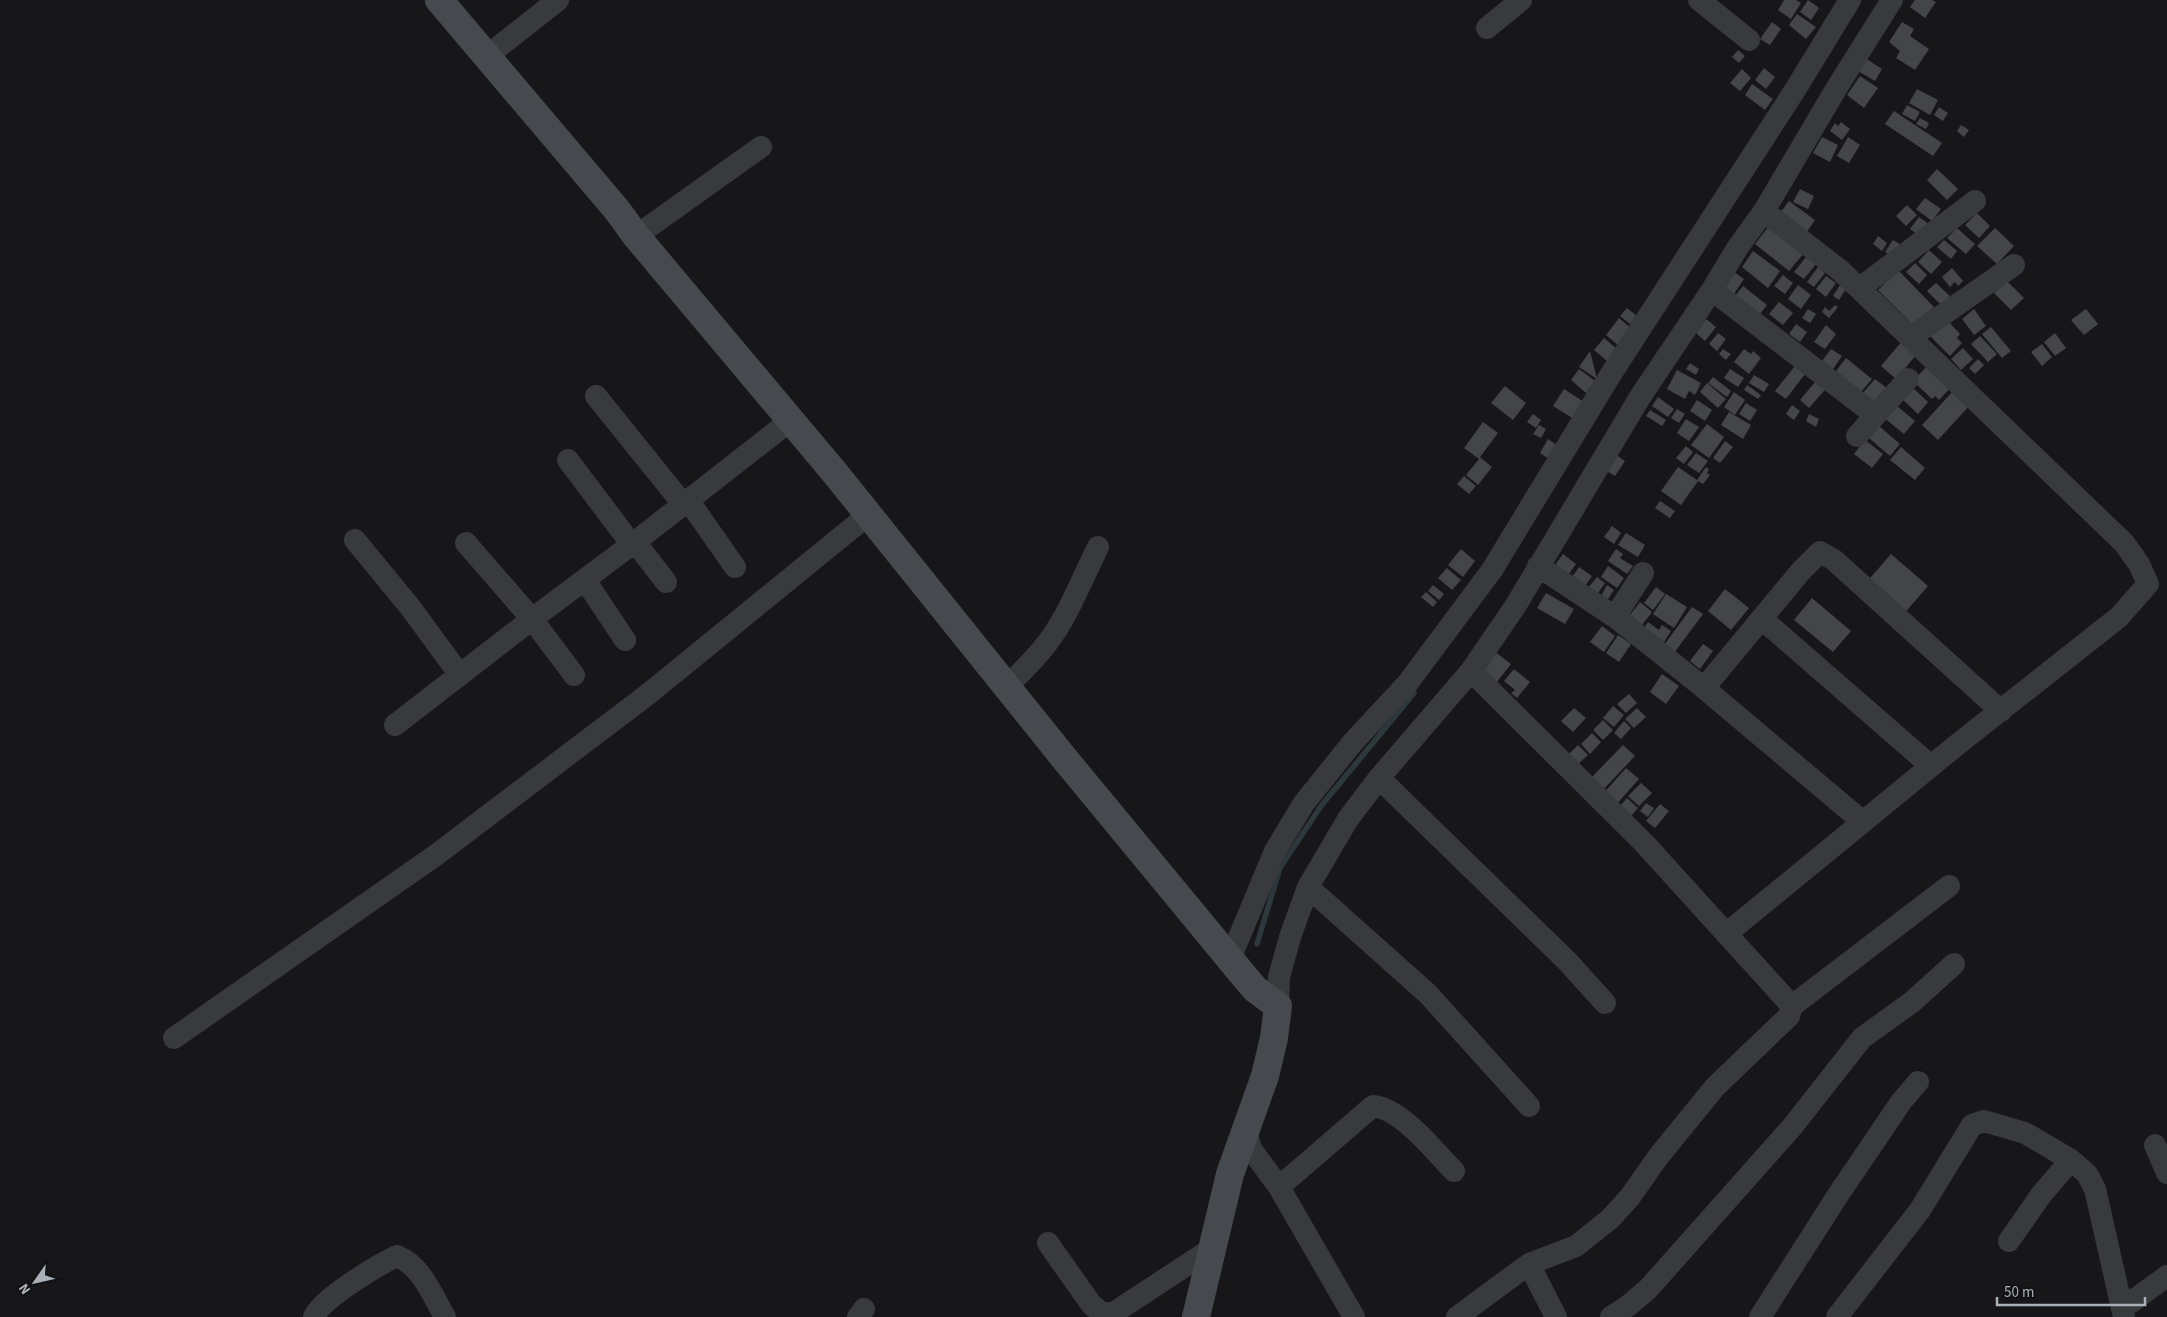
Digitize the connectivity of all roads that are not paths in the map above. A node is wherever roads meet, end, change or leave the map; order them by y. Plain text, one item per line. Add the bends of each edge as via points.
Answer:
1 (439, 0) edge
2 (558, 0) edge
3 (1521, 0) edge
4 (1699, 0) edge
5 (1850, 0) edge
6 (1892, 0) edge
7 (1487, 28) dead end
8 (1749, 40) dead end
9 (487, 56) junction
10 (761, 147) dead end
11 (1975, 201) dead end
12 (1764, 211) junction
13 (636, 236) junction
14 (2014, 265) dead end
15 (1860, 288) junction
16 (1712, 290) junction
17 (1911, 336) junction
18 (1908, 379) dead end
19 (596, 396) dead end
20 (1875, 416) junction
21 (791, 420) junction
22 (1857, 436) dead end
23 (568, 460) dead end
24 (686, 502) junction
25 (868, 516) junction
26 (356, 540) dead end
27 (634, 543) junction
28 (466, 544) dead end
29 (1098, 547) dead end
30 (1538, 566) junction
31 (735, 567) dead end
32 (1643, 573) dead end
33 (585, 580) junction
34 (666, 582) dead end
35 (1615, 617) junction
36 (532, 619) junction
37 (1762, 619) junction
38 (625, 640) dead end
39 (1471, 671) junction
40 (460, 675) junction
41 (574, 675) dead end
42 (1006, 687) junction
43 (1704, 688) junction
44 (2001, 710) junction
45 (395, 725) dead end
46 (1931, 766) junction
47 (1379, 778) junction
48 (1864, 822) junction
49 (1949, 886) dead end
50 (1308, 888) junction
51 (1726, 934) junction
52 (1230, 959) junction
53 (1954, 964) dead end
54 (1605, 1003) dead end
55 (1278, 1006) junction
56 (1792, 1006) junction
57 (174, 1038) dead end
58 (1918, 1082) dead end
59 (1529, 1106) dead end
60 (1246, 1130) junction
61 (2155, 1145) dead end
62 (2072, 1160) junction
63 (1454, 1171) dead end
64 (2167, 1173) edge
65 (1279, 1187) junction
66 (2010, 1241) dead end
67 (1048, 1243) dead end
68 (1211, 1249) junction
69 (1529, 1264) junction
70 (2167, 1276) edge
71 (2124, 1312) edge
72 (314, 1317) edge
73 (445, 1317) edge
74 (1196, 1317) edge
75 (1354, 1317) edge
76 (1457, 1317) edge
77 (1556, 1317) edge
78 (1611, 1317) edge
79 (1760, 1317) edge
80 (1837, 1317) edge

1 - 9 street
2 - 9 street
3 - 7 street
4 - 8 street
5 - 52 street via 1611,374 1492,570 1407,684 1353,742 1304,803 1275,851
6 - 12 street
9 - 13 street
10 - 13 street
11 - 15 street
12 - 15 street
12 - 16 street
13 - 21 street
14 - 17 street
15 - 17 street
16 - 20 street
16 - 30 street via 1640,397
17 - 44 street via 2124,543 2140,564 2148,584 2119,617
18 - 20 street
19 - 24 street
20 - 22 street
21 - 24 street
21 - 25 street
23 - 27 street
24 - 27 street
24 - 31 street
25 - 42 street
25 - 57 street via 647,695 436,855
26 - 40 street
27 - 33 street
27 - 34 street
28 - 36 street
29 - 42 street via 1048,641
30 - 35 street
30 - 39 street
32 - 35 street
33 - 36 street
33 - 38 street
35 - 43 street
36 - 40 street
36 - 41 street
37 - 43 street
37 - 44 street via 1820,552 1834,560
37 - 46 street
39 - 47 street
39 - 51 street via 1644,843
40 - 45 street
42 - 52 street
43 - 48 street
44 - 46 street
46 - 48 street
47 - 50 street via 1348,819
47 - 54 street via 1567,961
48 - 51 street
49 - 56 street
50 - 55 street via 1279,977
50 - 59 street via 1428,994
51 - 56 street
52 - 55 street via 1255,989
53 - 78 street via 1912,1002 1862,1038 1792,1127 1654,1282
55 - 60 street via 1265,1076
56 - 69 street via 1789,1016 1702,1102 1610,1219 1576,1246
58 - 79 street via 1838,1195
60 - 65 street via 1252,1149
60 - 68 street via 1230,1174
61 - 64 street
62 - 66 street via 2041,1195
62 - 71 street via 2087,1174 2095,1189
62 - 80 street via 2025,1133 1984,1121 1972,1125 1920,1210
63 - 65 street via 1405,1122 1384,1107 1373,1106
65 - 75 street
67 - 68 street via 1091,1304 1100,1312 1112,1314
68 - 74 street
69 - 76 street
69 - 77 street
70 - 71 street
72 - 73 street via 323,1304 397,1256 407,1260 419,1272

